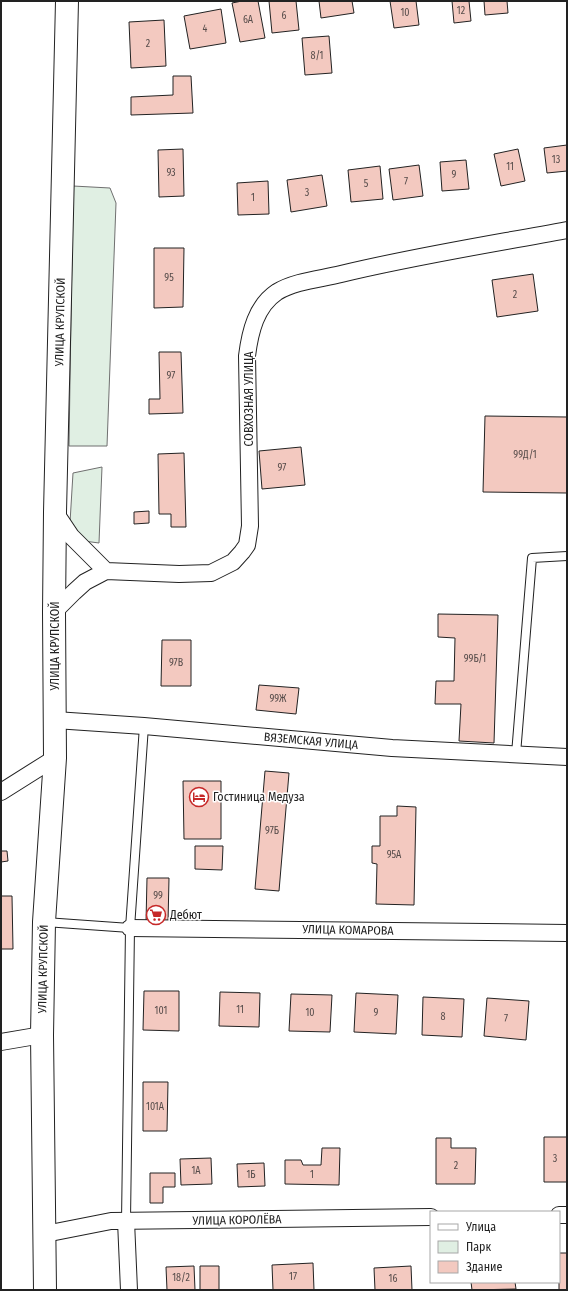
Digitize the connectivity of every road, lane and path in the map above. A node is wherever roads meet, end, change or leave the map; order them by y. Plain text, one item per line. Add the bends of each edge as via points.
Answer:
1 (67, 1) edge
2 (567, 230) edge
3 (56, 512) junction
4 (567, 556) edge
5 (106, 570) junction
6 (54, 612) junction
7 (55, 720) junction
8 (144, 726) junction
9 (516, 754) junction
10 (567, 757) edge
11 (55, 758) junction
12 (1, 792) edge
13 (44, 922) junction
14 (130, 928) junction
15 (567, 933) edge
16 (42, 1035) junction
17 (1, 1042) edge
18 (430, 1217) edge
19 (126, 1221) junction
20 (45, 1234) junction
21 (45, 1290) edge
22 (130, 1290) edge

1 - 3 main road, УЛИЦА КРУПСКОЙ
2 - 5 street, СОВХОЗНАЯ УЛИЦА via 363,268 290,286 276,293 254,322 249,337 247,356 250,526 247,545 233,562 211,573
3 - 5 street via 71,536
3 - 6 main road, УЛИЦА КРУПСКОЙ
4 - 9 lane via 532,558
5 - 6 street via 85,582
6 - 7 main road, УЛИЦА КРУПСКОЙ
7 - 8 street, ВЯЗЕМСКАЯ УЛИЦА
7 - 11 main road, УЛИЦА КРУПСКОЙ
8 - 9 street, ВЯЗЕМСКАЯ УЛИЦА via 392,748
8 - 14 lane
9 - 10 street, ВЯЗЕМСКАЯ УЛИЦА
11 - 12 street
11 - 13 main road, УЛИЦА КРУПСКОЙ
13 - 14 lane
13 - 16 main road, УЛИЦА КРУПСКОЙ
14 - 15 street, УЛИЦА КОМАРОВА
14 - 19 lane
16 - 17 street
16 - 20 main road, УЛИЦА КРУПСКОЙ
18 - 19 street, УЛИЦА КОРОЛЁВА
19 - 20 street, УЛИЦА КОРОЛЁВА
19 - 22 street
20 - 21 main road, УЛИЦА КРУПСКОЙ

